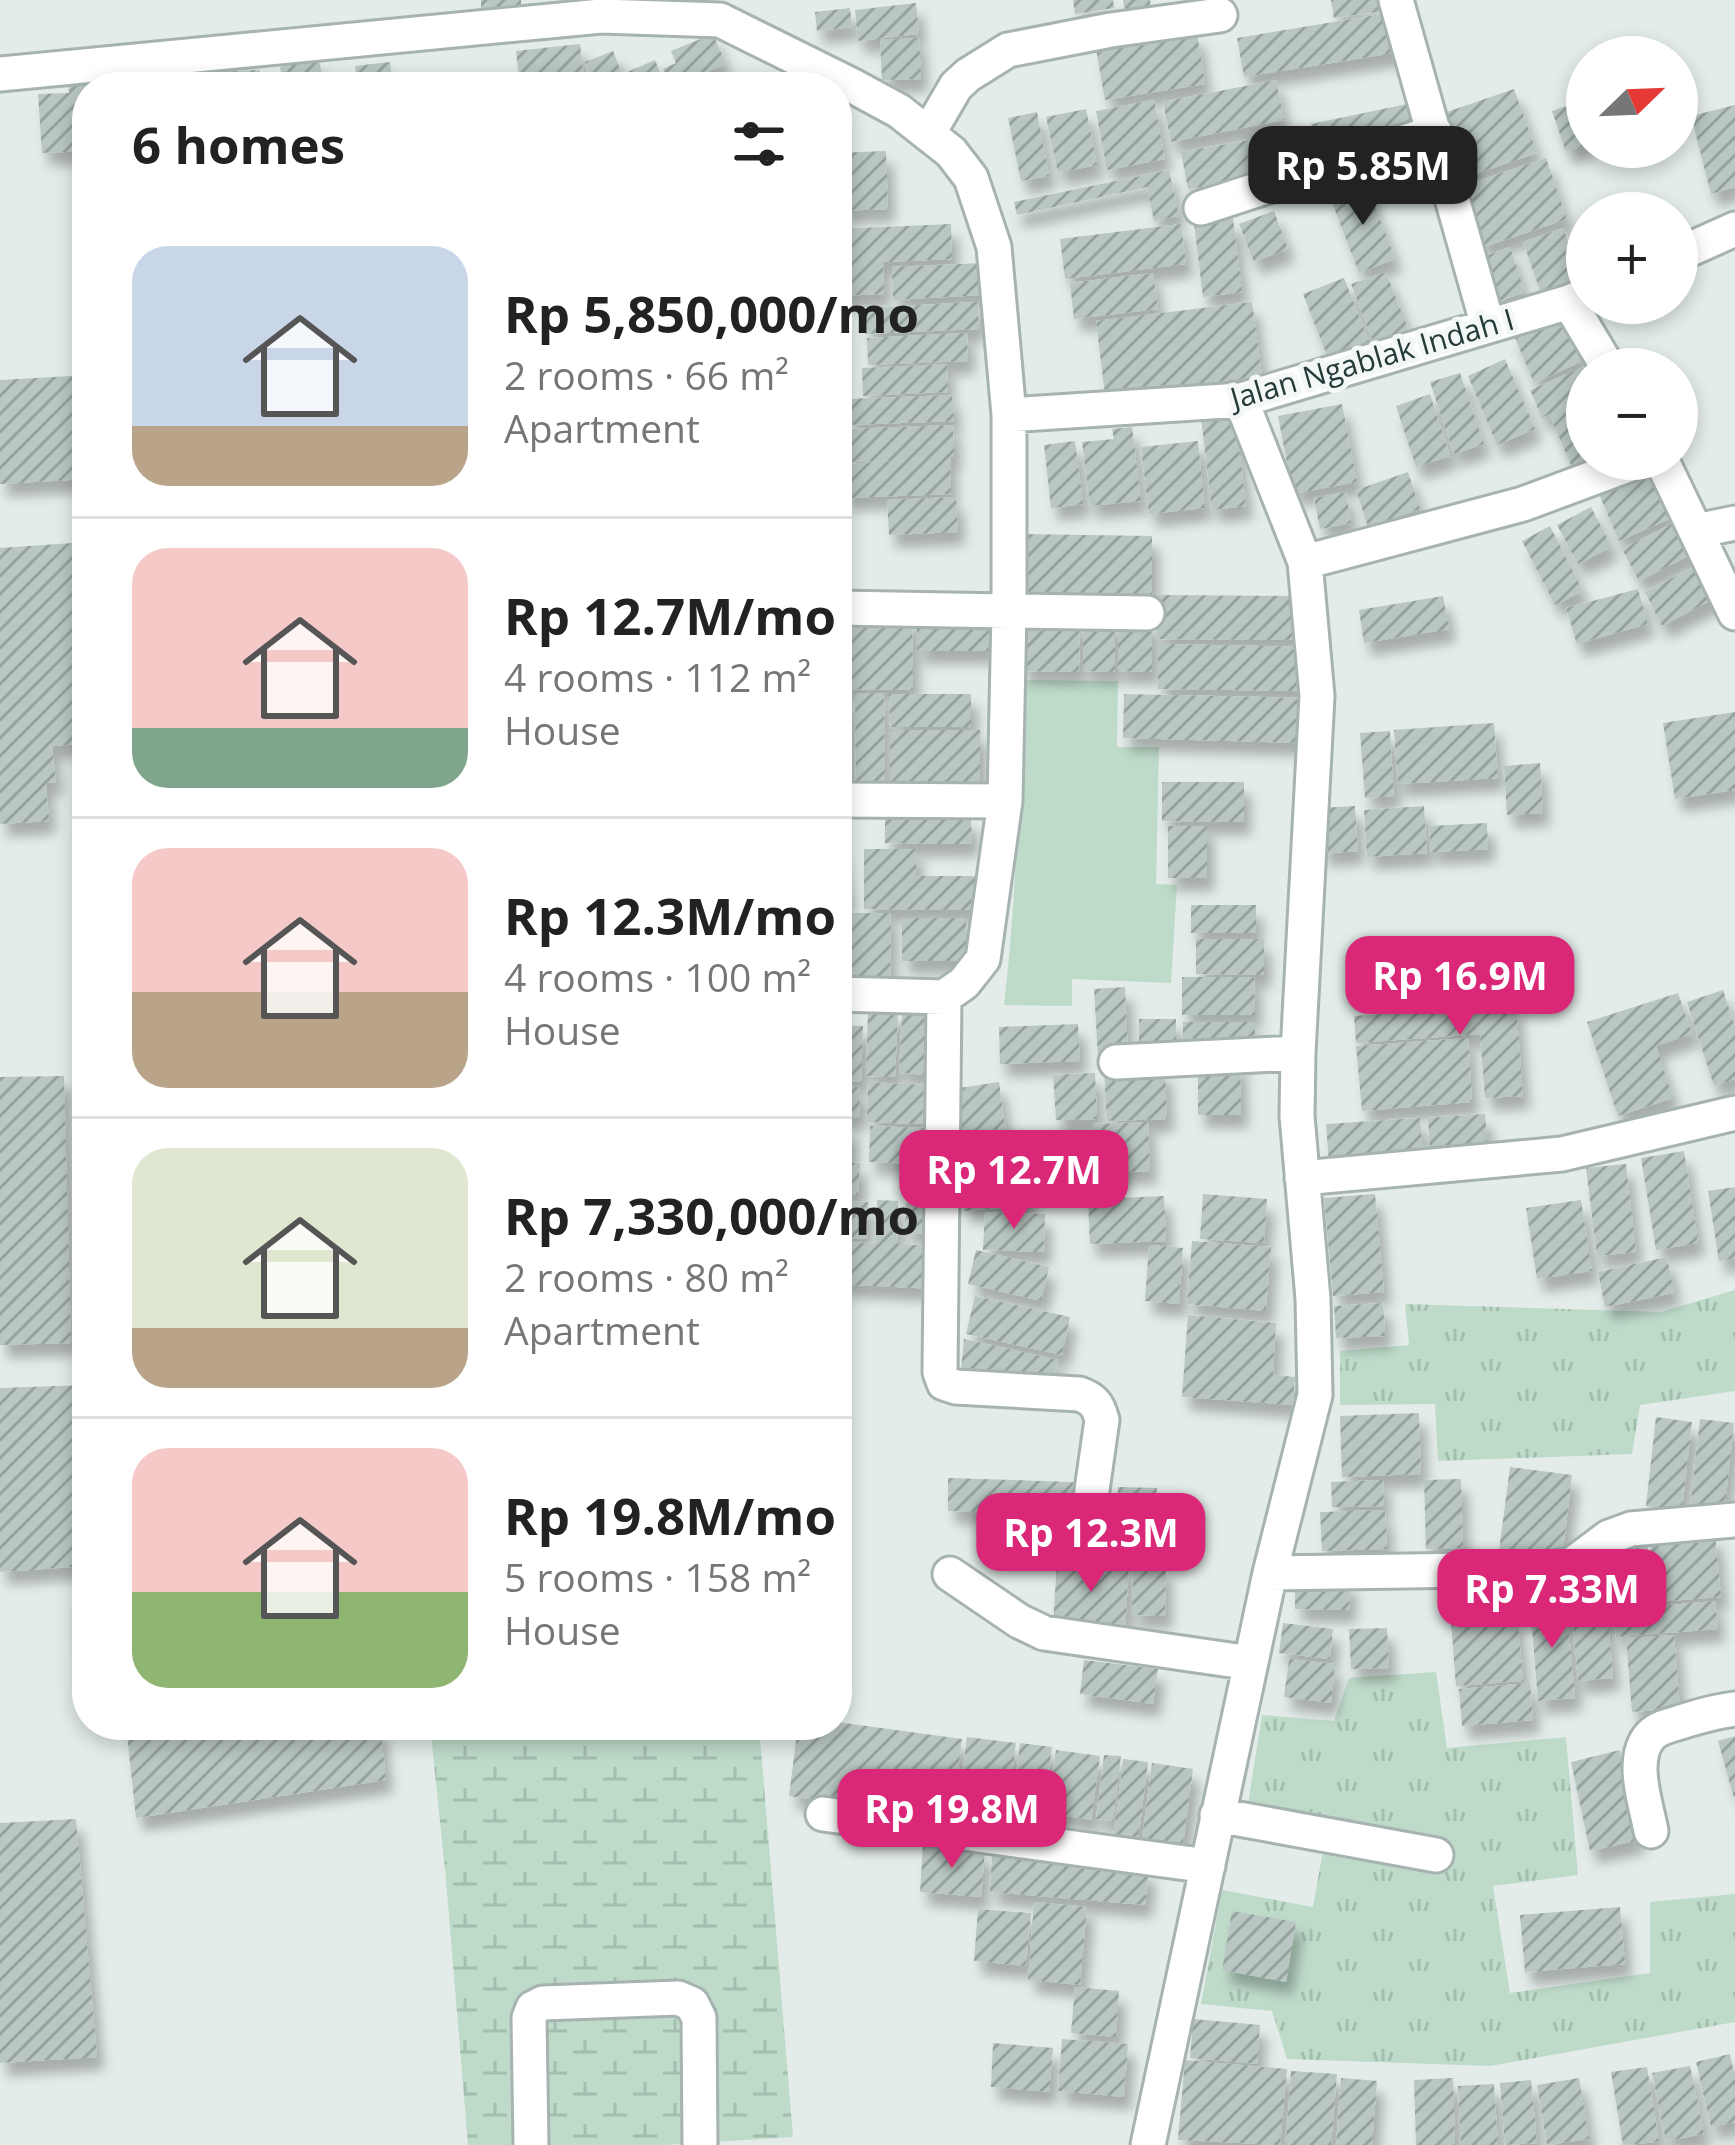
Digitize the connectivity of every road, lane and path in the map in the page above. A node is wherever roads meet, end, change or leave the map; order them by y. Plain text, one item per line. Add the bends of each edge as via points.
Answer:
1 (1396, 0) edge
2 (720, 10) edge
3 (1220, 15) dead end
4 (830, 72) edge
5 (0, 74) edge
6 (852, 84) edge
7 (1435, 132) junction
8 (928, 134) junction
9 (1201, 208) dead end
10 (1735, 229) edge
11 (1698, 245) edge
12 (1566, 302) edge
13 (1488, 326) junction
14 (1241, 400) junction
15 (1010, 415) junction
16 (1588, 480) edge
17 (1671, 480) edge
18 (1735, 523) edge
19 (1696, 531) junction
20 (1305, 562) junction
21 (852, 608) edge
22 (1010, 611) junction
23 (1148, 613) dead end
24 (1735, 613) edge
25 (852, 800) edge
26 (1005, 801) junction
27 (852, 994) edge
28 (944, 997) junction
29 (1298, 1053) junction
30 (1116, 1062) dead end
31 (1735, 1113) edge
32 (1302, 1178) junction
33 (1090, 1504) dead end
34 (1735, 1520) edge
35 (1270, 1573) junction
36 (950, 1574) dead end
37 (1251, 1663) junction
38 (1735, 1709) edge
39 (823, 1814) dead end
40 (1217, 1815) junction
41 (1651, 1831) dead end
42 (1436, 1856) dead end
43 (1208, 1866) junction
44 (531, 2145) edge
45 (700, 2145) edge
46 (1148, 2145) edge

1 - 7 street
2 - 4 street
2 - 5 street
3 - 8 street via 1008,50 956,86
6 - 8 street
7 - 9 street
7 - 13 street
8 - 15 street via 970,178 994,247
10 - 11 street
12 - 13 street, Jalan Ngablak Indah I
13 - 14 street, Jalan Ngablak Indah I
14 - 15 street, Jalan Ngablak Indah I
14 - 20 street
15 - 22 street
16 - 20 street
17 - 19 street
18 - 19 street
19 - 24 street
20 - 29 street via 1318,696
21 - 22 street
22 - 23 street
22 - 26 street
25 - 26 street
26 - 28 street via 983,959
27 - 28 street
28 - 33 street via 940,1372 956,1387 1090,1398 1102,1420
29 - 30 street
29 - 32 street
31 - 32 street via 1562,1154
32 - 35 street via 1315,1395
34 - 35 street via 1631,1529 1552,1569
35 - 37 street
36 - 37 street via 1044,1633
37 - 40 street
38 - 41 street via 1649,1737 1641,1768
39 - 43 street
40 - 42 street
40 - 43 street
43 - 46 street
44 - 45 street via 533,2008 679,1998 699,2018

